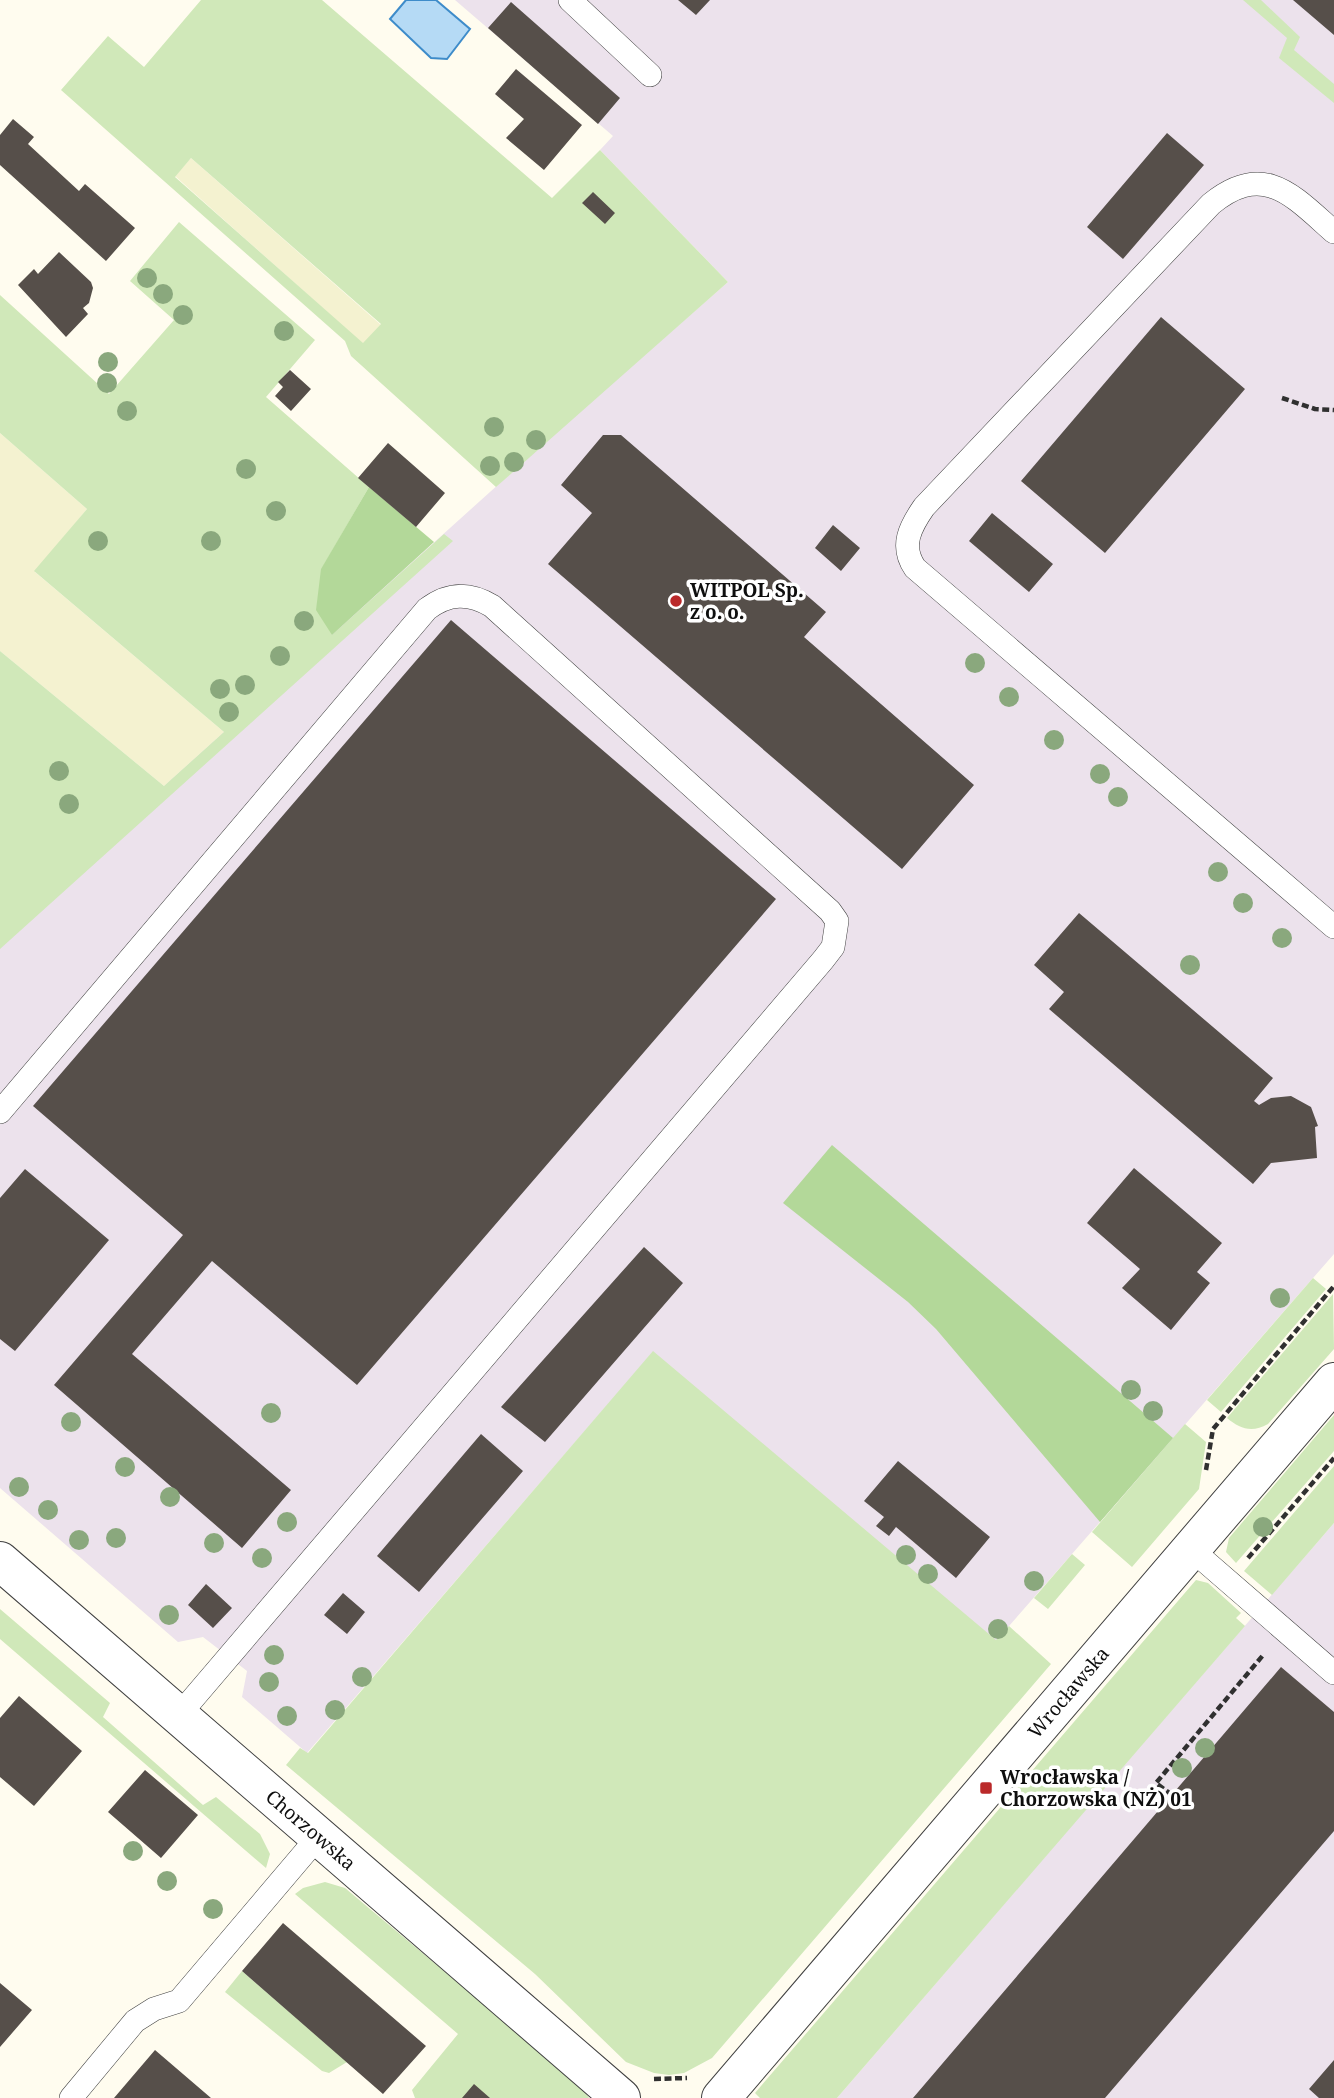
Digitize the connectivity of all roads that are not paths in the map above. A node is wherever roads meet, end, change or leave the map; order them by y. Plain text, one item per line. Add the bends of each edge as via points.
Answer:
1 (570, 0) edge
2 (650, 75) dead end
3 (1334, 232) edge
4 (1334, 927) edge
5 (0, 1112) edge
6 (1334, 1381) edge
7 (1191, 1549) junction
8 (0, 1561) edge
9 (1334, 1673) edge
10 (179, 1715) junction
11 (319, 1836) junction
12 (614, 2092) edge
13 (725, 2094) edge
14 (71, 2098) edge

1 - 2 lane
3 - 4 lane via 1278,187 1262,183 1226,192 924,507 907,537 915,569
5 - 10 lane via 427,609 446,597 472,597 492,606 837,920 833,947 823,960
6 - 7 street, Wrocławska
7 - 9 lane
7 - 13 street, Wrocławska
8 - 10 street, Chorzowska
10 - 11 street, Chorzowska
11 - 12 street, Chorzowska
11 - 14 lane via 178,2001 135,2021

